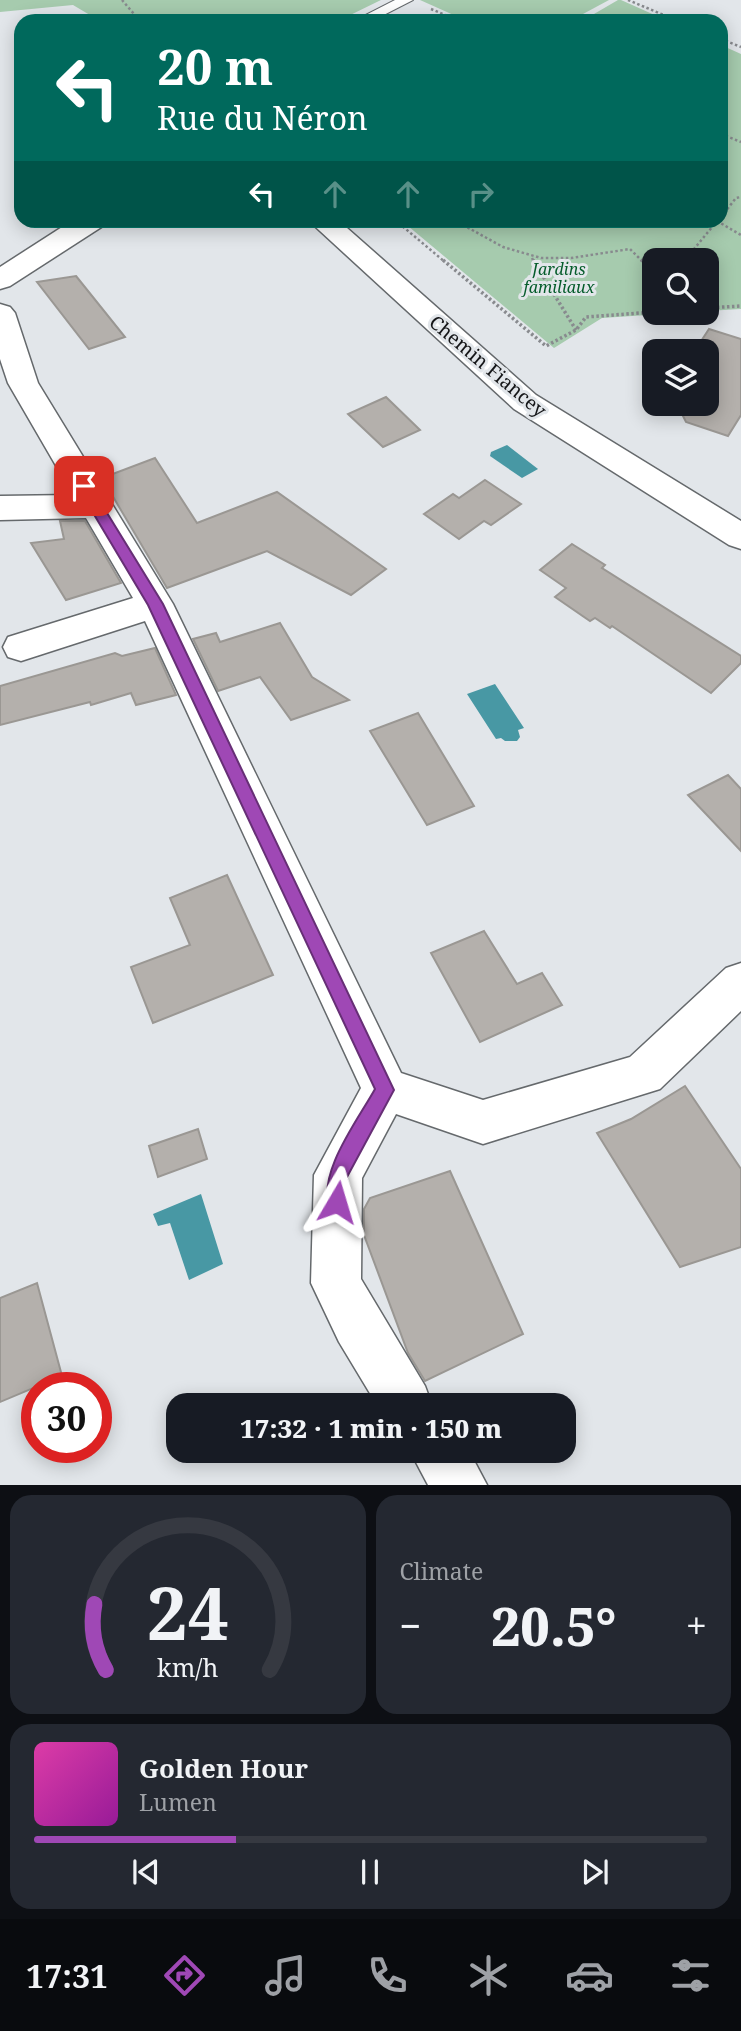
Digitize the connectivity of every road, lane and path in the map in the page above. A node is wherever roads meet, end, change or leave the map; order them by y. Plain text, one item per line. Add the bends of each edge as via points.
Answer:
1 (122, 0) edge
2 (406, 0) edge
3 (628, 0) edge
4 (423, 5) dead end
5 (134, 14) edge
6 (376, 14) edge
7 (443, 14) edge
8 (661, 14) edge
9 (741, 197) edge
10 (728, 208) edge
11 (81, 228) edge
12 (330, 228) edge
13 (405, 228) edge
14 (468, 228) edge
15 (712, 228) edge
16 (695, 248) edge
17 (531, 257) junction
18 (642, 261) edge
19 (0, 280) edge
20 (741, 306) edge
21 (719, 307) edge
22 (0, 313) edge
23 (642, 313) edge
24 (576, 330) junction
25 (96, 506) junction
26 (0, 508) edge
27 (741, 537) edge
28 (155, 604) junction
29 (21, 648) dead end
30 (741, 982) edge
31 (385, 1090) junction
32 (399, 1393) edge
33 (445, 1463) edge
34 (460, 1485) edge

1 - 5 path
2 - 6 lane
3 - 8 path
4 - 7 path
9 - 10 path
11 - 19 street
12 - 27 street, Chemin Fiancey via 525,402
13 - 24 path via 546,346
14 - 17 path via 514,254
15 - 16 path
17 - 18 path via 569,259 617,249 630,250
17 - 24 path
20 - 21 path
22 - 25 street via 23,383
23 - 24 path via 586,317
25 - 26 street
25 - 28 street
28 - 29 street
28 - 31 street
30 - 31 street via 644,1074 632,1078 483,1122
31 - 32 street via 338,1175 337,1283
33 - 34 street

